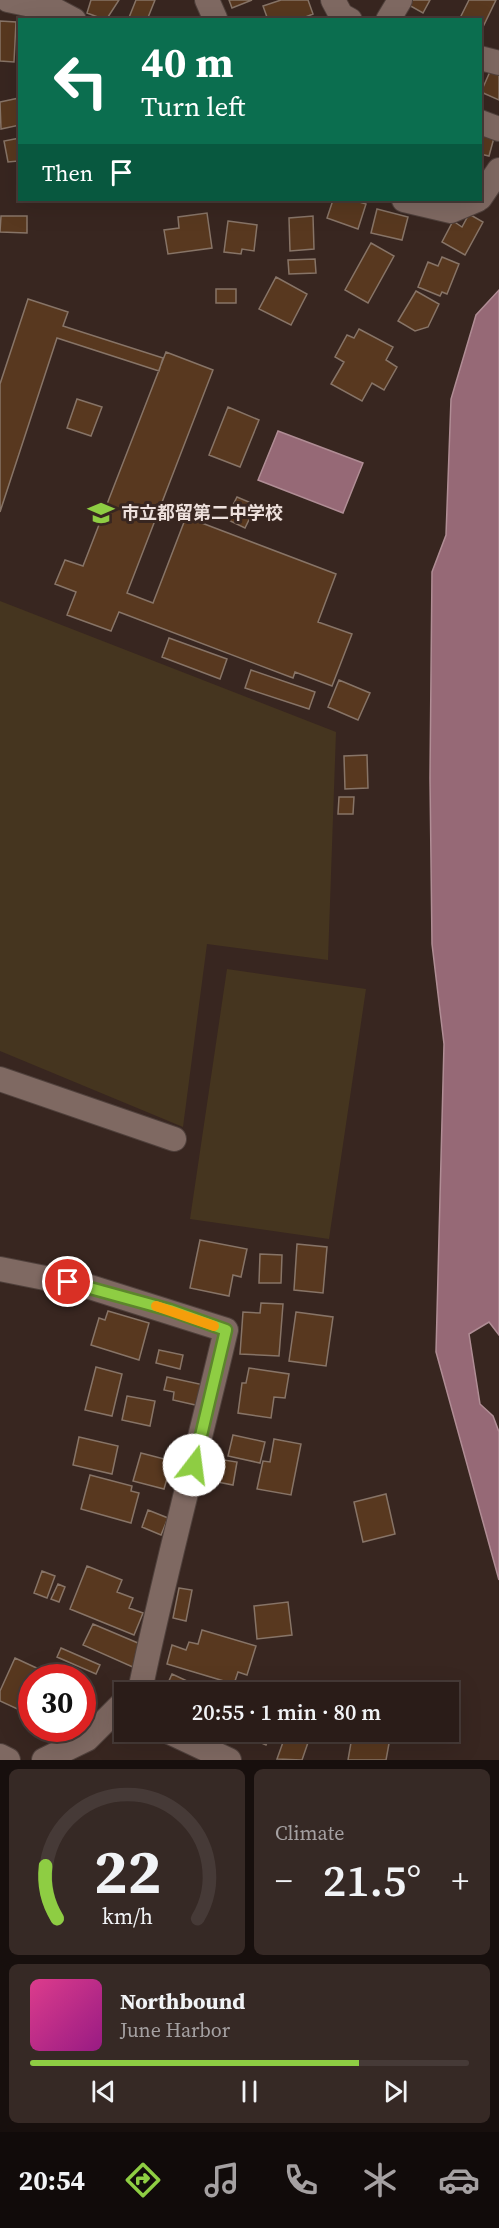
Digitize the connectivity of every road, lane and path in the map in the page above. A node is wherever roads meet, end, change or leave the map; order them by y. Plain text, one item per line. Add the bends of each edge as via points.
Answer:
1 (8, 0) edge
2 (333, 0) edge
3 (400, 0) edge
4 (63, 10) edge
5 (346, 18) edge
6 (389, 18) edge
7 (482, 59) edge
8 (499, 63) edge
9 (482, 123) edge
10 (499, 129) edge
11 (499, 170) edge
12 (482, 193) edge
13 (408, 201) edge
14 (474, 201) edge
15 (0, 1079) edge
16 (174, 1139) dead end
17 (0, 1269) edge
18 (142, 1682) edge
19 (114, 1714) edge
20 (191, 1742) edge
21 (0, 1756) edge
22 (8, 1760) edge
23 (44, 1760) edge
24 (229, 1760) edge

1 - 4 street
2 - 5 street
3 - 6 street
7 - 8 street
9 - 10 street
11 - 12 street
13 - 14 street via 451,211
15 - 16 street
17 - 18 street via 90,1287 226,1330 165,1572
19 - 23 street via 87,1739
20 - 24 street
21 - 22 street

